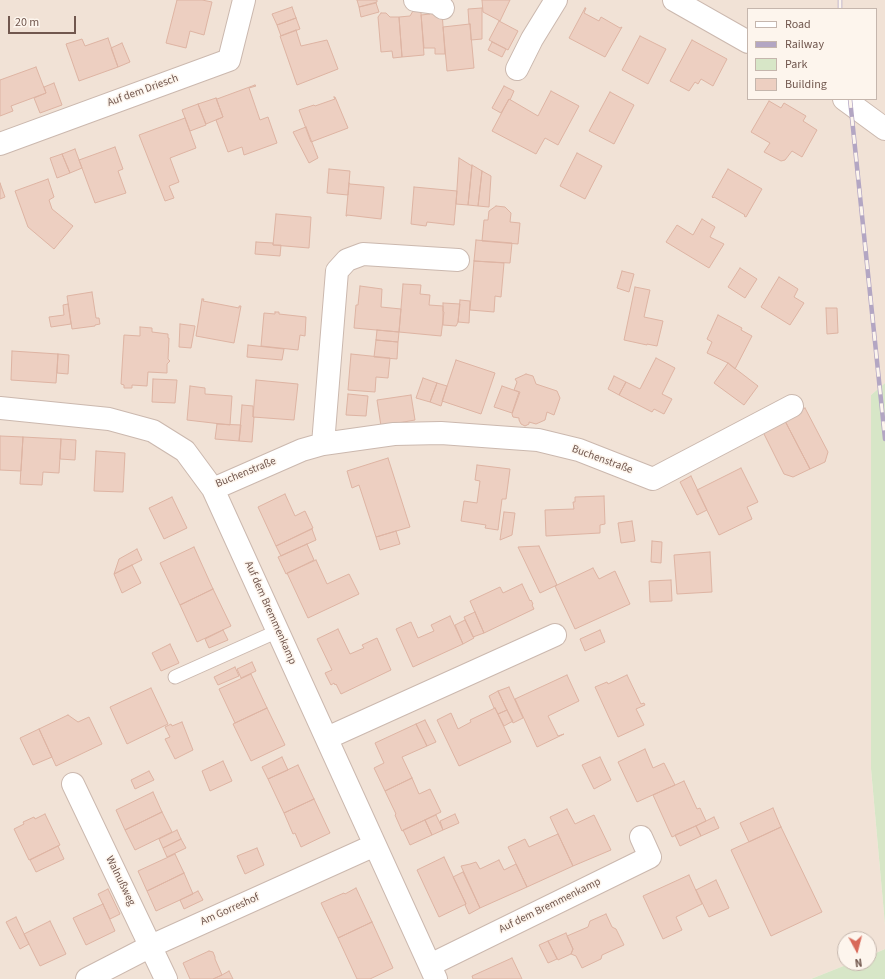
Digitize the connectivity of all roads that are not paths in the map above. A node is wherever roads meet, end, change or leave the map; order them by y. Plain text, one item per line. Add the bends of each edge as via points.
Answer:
1 (244, 0) edge
2 (415, 0) edge
3 (556, 0) edge
4 (674, 0) edge
5 (443, 8) dead end
6 (747, 41) edge
7 (517, 69) dead end
8 (845, 100) edge
9 (885, 129) edge
10 (0, 144) edge
11 (458, 260) dead end
12 (792, 406) dead end
13 (0, 408) edge
14 (323, 444) junction
15 (213, 488) junction
16 (278, 631) junction
17 (555, 635) dead end
18 (175, 677) dead end
19 (327, 738) junction
20 (72, 784) dead end
21 (641, 837) dead end
22 (376, 845) junction
23 (151, 946) junction
24 (433, 972) edge
25 (87, 979) edge
26 (166, 979) edge

1 - 10 street, Auf dem Driesch via 228,60
2 - 5 street via 437,3
3 - 7 street
4 - 6 street
8 - 9 street
11 - 14 street via 363,254 346,260 337,271
12 - 14 street, Buchenstraße via 653,479 579,450 538,440 441,433 394,434
13 - 15 street, Buchenstraße via 109,419 153,431 185,451
14 - 15 street, Buchenstraße via 302,450
15 - 16 street, Auf dem Bremmenkamp
16 - 18 lane
16 - 19 street, Auf dem Bremmenkamp
17 - 19 street
19 - 22 street, Auf dem Bremmenkamp
20 - 23 street, Walnußweg
21 - 24 street, Auf dem Bremmenkamp via 650,857
22 - 23 street, Am Gorreshof
22 - 24 street, Auf dem Bremmenkamp
23 - 25 street, Am Gorreshof
23 - 26 street, Walnußweg

